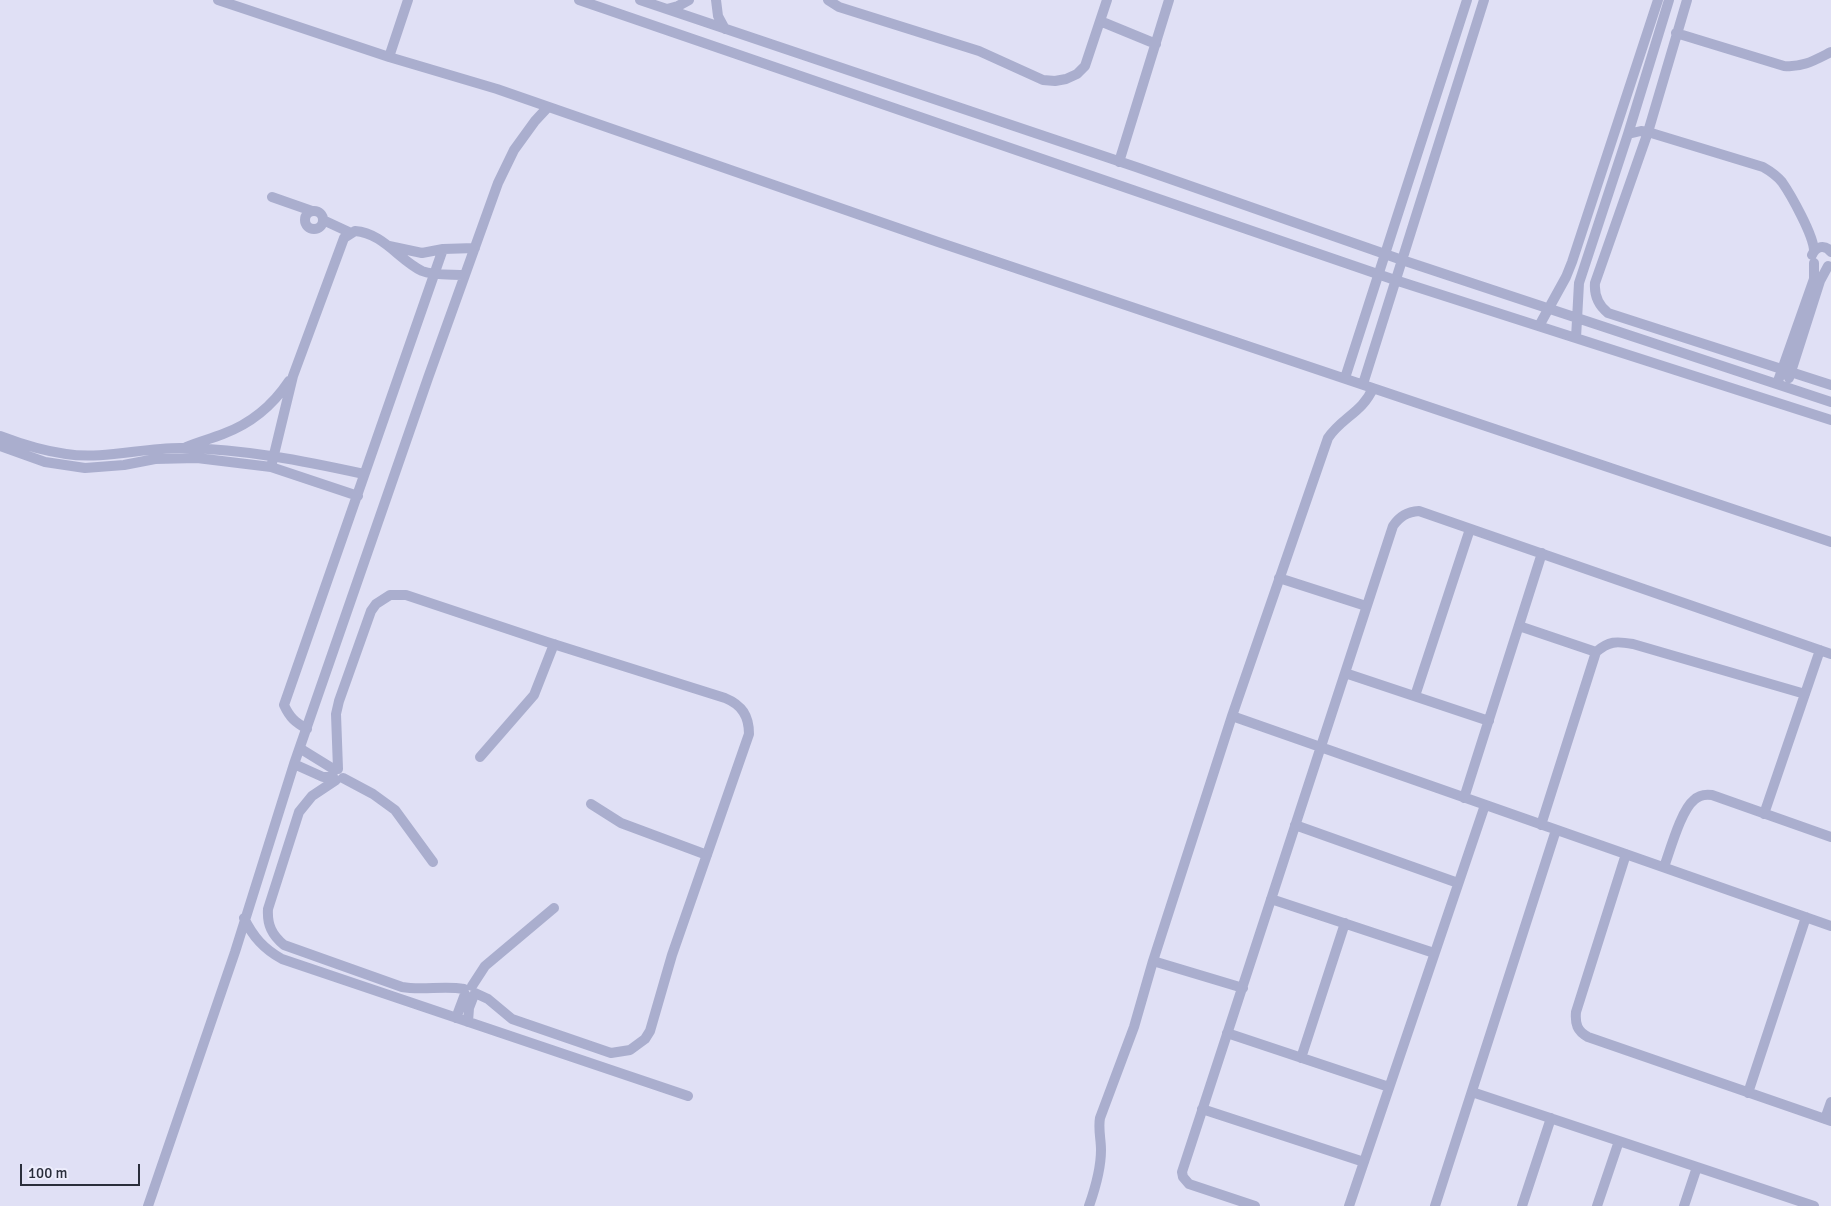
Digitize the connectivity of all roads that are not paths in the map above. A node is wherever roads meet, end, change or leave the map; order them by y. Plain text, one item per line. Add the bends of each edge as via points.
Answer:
1 (218, 0) edge
2 (408, 0) edge
3 (579, 0) edge
4 (640, 0) edge
5 (689, 0) edge
6 (716, 0) edge
7 (828, 0) edge
8 (1107, 0) edge
9 (1169, 0) edge
10 (1467, 0) edge
11 (1484, 0) edge
12 (1658, 0) edge
13 (1669, 0) edge
14 (1687, 0) edge
15 (666, 9) junction
16 (1100, 21) junction
17 (725, 29) junction
18 (1676, 33) junction
19 (1156, 44) junction
20 (1831, 52) edge
21 (389, 57) junction
22 (1635, 72) junction
23 (1646, 77) junction
24 (548, 108) junction
25 (1636, 110) junction
26 (1426, 125) junction
27 (1443, 130) junction
28 (1648, 132) junction
29 (1628, 134) junction
30 (1119, 162) junction
31 (272, 196) dead end
32 (312, 211) junction
33 (323, 220) junction
34 (351, 233) junction
35 (389, 246) junction
36 (475, 248) junction
37 (1824, 248) edge
38 (443, 249) junction
39 (1384, 254) junction
40 (1402, 260) junction
41 (1814, 263) junction
42 (1830, 264) edge
43 (1378, 272) junction
44 (434, 273) junction
45 (465, 275) junction
46 (1395, 280) junction
47 (1549, 308) junction
48 (1576, 318) junction
49 (1539, 326) junction
50 (1576, 338) junction
51 (1787, 371) junction
52 (293, 376) junction
53 (1345, 378) junction
54 (1831, 385) edge
55 (1368, 386) junction
56 (1782, 386) junction
57 (1831, 402) edge
58 (1831, 420) edge
59 (0, 436) edge
60 (0, 446) edge
61 (185, 448) junction
62 (273, 455) junction
63 (270, 467) junction
64 (364, 474) junction
65 (358, 496) junction
66 (1470, 528) junction
67 (1831, 542) edge
68 (1542, 554) junction
69 (1280, 578) junction
70 (1366, 606) junction
71 (1519, 626) junction
72 (554, 644) junction
73 (1820, 650) junction
74 (1596, 652) junction
75 (1831, 654) edge
76 (1345, 673) junction
77 (1804, 694) junction
78 (1414, 696) junction
79 (1232, 716) junction
80 (1489, 721) junction
81 (307, 729) junction
82 (1320, 748) junction
83 (301, 749) junction
84 (480, 758) dead end
85 (294, 764) junction
86 (337, 775) junction
87 (1464, 798) junction
88 (592, 804) dead end
89 (1485, 805) junction
90 (1764, 814) junction
91 (1295, 825) junction
92 (1541, 825) junction
93 (1556, 830) junction
94 (1831, 837) edge
95 (1626, 854) junction
96 (707, 855) junction
97 (433, 862) dead end
98 (1664, 867) junction
99 (1458, 883) junction
100 (1271, 899) junction
101 (554, 908) dead end
102 (1806, 917) junction
103 (244, 918) junction
104 (1345, 923) junction
105 (1831, 926) edge
106 (1434, 954) junction
107 (1153, 961) junction
108 (1243, 988) junction
109 (470, 991) junction
110 (456, 1018) junction
111 (468, 1022) junction
112 (1227, 1034) junction
113 (1301, 1058) junction
114 (1389, 1088) junction
115 (1472, 1092) junction
116 (1748, 1093) junction
117 (688, 1096) dead end
118 (1831, 1102) edge
119 (1202, 1109) junction
120 (1551, 1118) junction
121 (1828, 1120) edge
122 (1619, 1141) junction
123 (1364, 1162) junction
124 (1697, 1167) junction
125 (148, 1206) edge
126 (1089, 1206) edge
127 (1255, 1206) edge
128 (1349, 1206) edge
129 (1435, 1206) edge
130 (1522, 1206) edge
131 (1597, 1206) edge
132 (1684, 1206) edge
133 (1814, 1206) edge

1 - 21 street
2 - 21 street
3 - 43 street
4 - 15 street
5 - 15 street
6 - 17 street via 718,16
7 - 16 street via 839,8 980,50 1043,80 1055,82 1071,77 1085,66
8 - 16 street
9 - 19 street
10 - 26 street
11 - 27 street
12 - 22 street
13 - 23 street
14 - 18 street
15 - 17 street
16 - 19 street
17 - 30 street
18 - 20 street via 1792,67
18 - 28 street
19 - 30 street
21 - 24 street via 497,89
22 - 23 street
22 - 47 street via 1572,262
23 - 25 street
24 - 36 street via 524,135 505,166
24 - 53 street
25 - 28 street
25 - 29 street
26 - 27 street
26 - 39 street
27 - 40 street
28 - 29 street
28 - 37 street via 1763,167 1782,183 1811,236
28 - 51 street via 1595,283 1598,303 1608,313
29 - 48 street via 1579,283
30 - 39 street
31 - 32 street
32 - 33 street via 321,214
32 - 33 street via 305,219 310,228 317,228
33 - 34 street
34 - 35 street via 368,233
34 - 52 street via 341,243
35 - 38 street via 422,254
35 - 44 street via 424,272
36 - 38 street
36 - 45 street
37 - 41 street via 1812,254
38 - 44 street
39 - 40 street
39 - 43 street
40 - 46 street
40 - 47 street
41 - 42 street via 1820,267
41 - 51 street via 1814,279
42 - 51 street via 1820,281
43 - 46 street
43 - 53 street
44 - 45 street
44 - 64 street
45 - 81 street
46 - 49 street
46 - 55 street
47 - 48 street
47 - 49 street
48 - 50 street
48 - 56 street
49 - 50 street
50 - 58 street
51 - 54 street
51 - 56 street
52 - 61 street via 273,402 247,422
52 - 62 street
53 - 55 street
55 - 67 street
55 - 69 street via 1362,406 1328,438
56 - 57 street
59 - 61 street via 67,455
60 - 63 street via 39,460 85,468 155,459 198,458
61 - 62 street
62 - 63 street
62 - 64 street
63 - 65 street
64 - 65 street
65 - 81 street via 284,705 289,717
66 - 68 street
66 - 70 street via 1419,511 1399,517
66 - 78 street
68 - 71 street
68 - 73 street
69 - 70 street
69 - 79 street
70 - 76 street
71 - 74 street
71 - 80 street
72 - 84 street via 534,695
72 - 86 street via 406,595 390,595 382,599 371,611 339,701 336,714
72 - 96 street via 724,698 734,702 747,716 749,734
73 - 75 street
73 - 77 street
74 - 77 street via 1606,644 1619,641
74 - 92 street
76 - 78 street
76 - 82 street
77 - 90 street
78 - 80 street
79 - 82 street
79 - 107 street
80 - 87 street
81 - 83 street
82 - 87 street
82 - 91 street
83 - 85 street
83 - 86 street
85 - 86 street via 323,778
85 - 103 street
86 - 97 street via 373,794 394,810
86 - 109 street via 299,812 268,909 272,934 284,945 402,987 448,986
87 - 89 street
88 - 96 street via 621,823
89 - 92 street
89 - 99 street
90 - 94 street
90 - 98 street via 1712,795 1697,797 1685,812
91 - 99 street
91 - 100 street
92 - 93 street
93 - 95 street
93 - 115 street
95 - 98 street
95 - 116 street via 1576,1012 1577,1029 1588,1037
96 - 109 street via 650,1031 638,1046 621,1053 611,1053 512,1019 488,999
98 - 102 street
99 - 106 street
100 - 104 street
100 - 108 street
101 - 109 street via 485,966
102 - 105 street
102 - 116 street
103 - 110 street via 259,942 282,959
103 - 125 street
104 - 106 street
104 - 113 street
106 - 114 street
107 - 108 street
107 - 126 street via 1134,1027 1100,1118 1100,1158
108 - 112 street
109 - 110 street
109 - 111 street
110 - 111 street
111 - 117 street
112 - 113 street
112 - 119 street
113 - 114 street
114 - 123 street
115 - 120 street
115 - 129 street
116 - 121 street
118 - 121 street
119 - 123 street
119 - 127 street via 1183,1177 1189,1184
120 - 122 street
120 - 130 street
122 - 124 street
122 - 131 street
123 - 128 street
124 - 132 street
124 - 133 street

